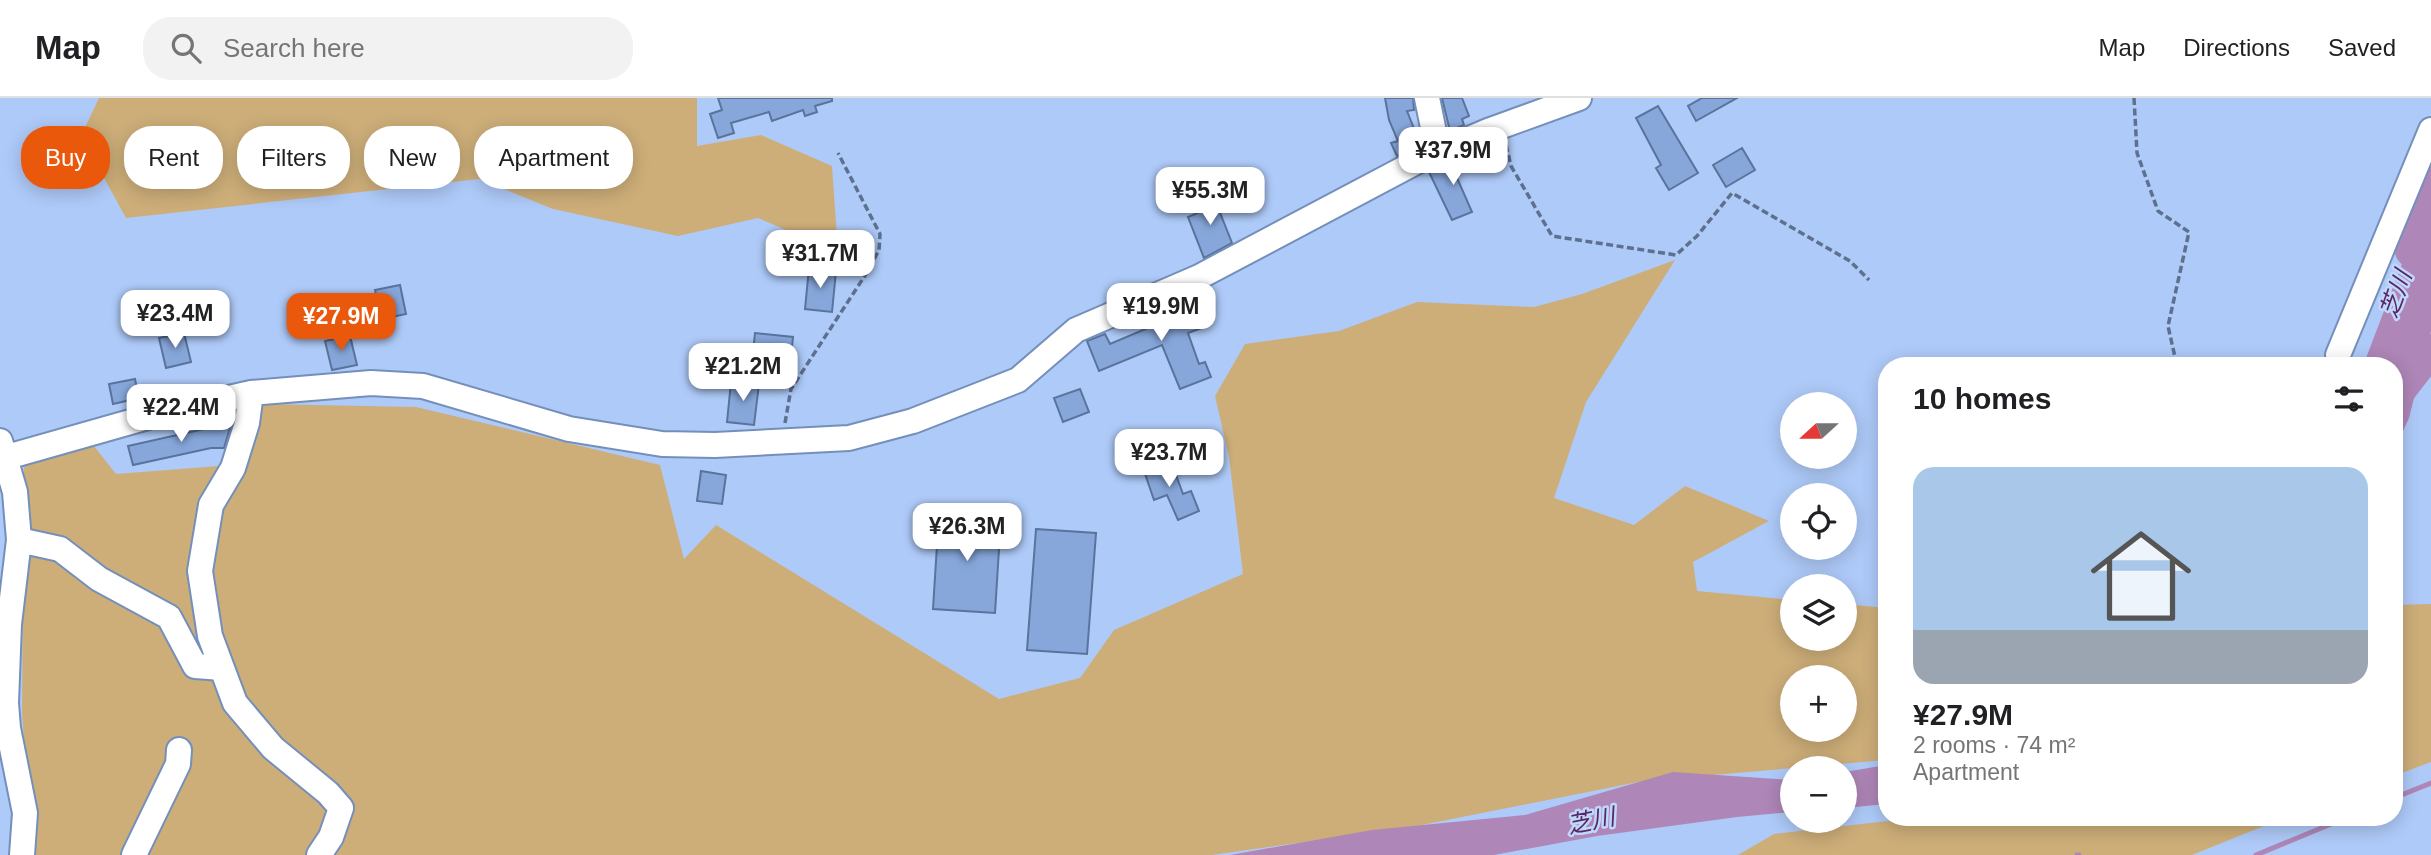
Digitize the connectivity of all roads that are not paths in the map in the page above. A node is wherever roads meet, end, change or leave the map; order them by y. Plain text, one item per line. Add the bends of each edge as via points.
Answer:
1 (1427, 98) edge
2 (1579, 98) edge
3 (2431, 130) edge
4 (1438, 152) junction
5 (2338, 355) dead end
6 (251, 393) junction
7 (2, 452) edge
8 (19, 540) junction
9 (222, 668) junction
10 (4, 730) edge
11 (179, 750) dead end
12 (22, 855) edge
13 (134, 855) edge
14 (319, 855) edge

1 - 4 street
2 - 4 street
3 - 5 street
4 - 6 street via 1199,277 1076,330 1018,380 912,421 849,438 662,444 569,429 423,386 372,383
6 - 7 street
6 - 9 street via 233,468 211,505 200,571 210,636
7 - 8 street via 15,492
8 - 9 street via 60,549 99,579 169,617 195,666
8 - 10 street
9 - 14 street via 236,703 273,748 341,808
10 - 12 street via 25,813
11 - 13 street via 178,764

